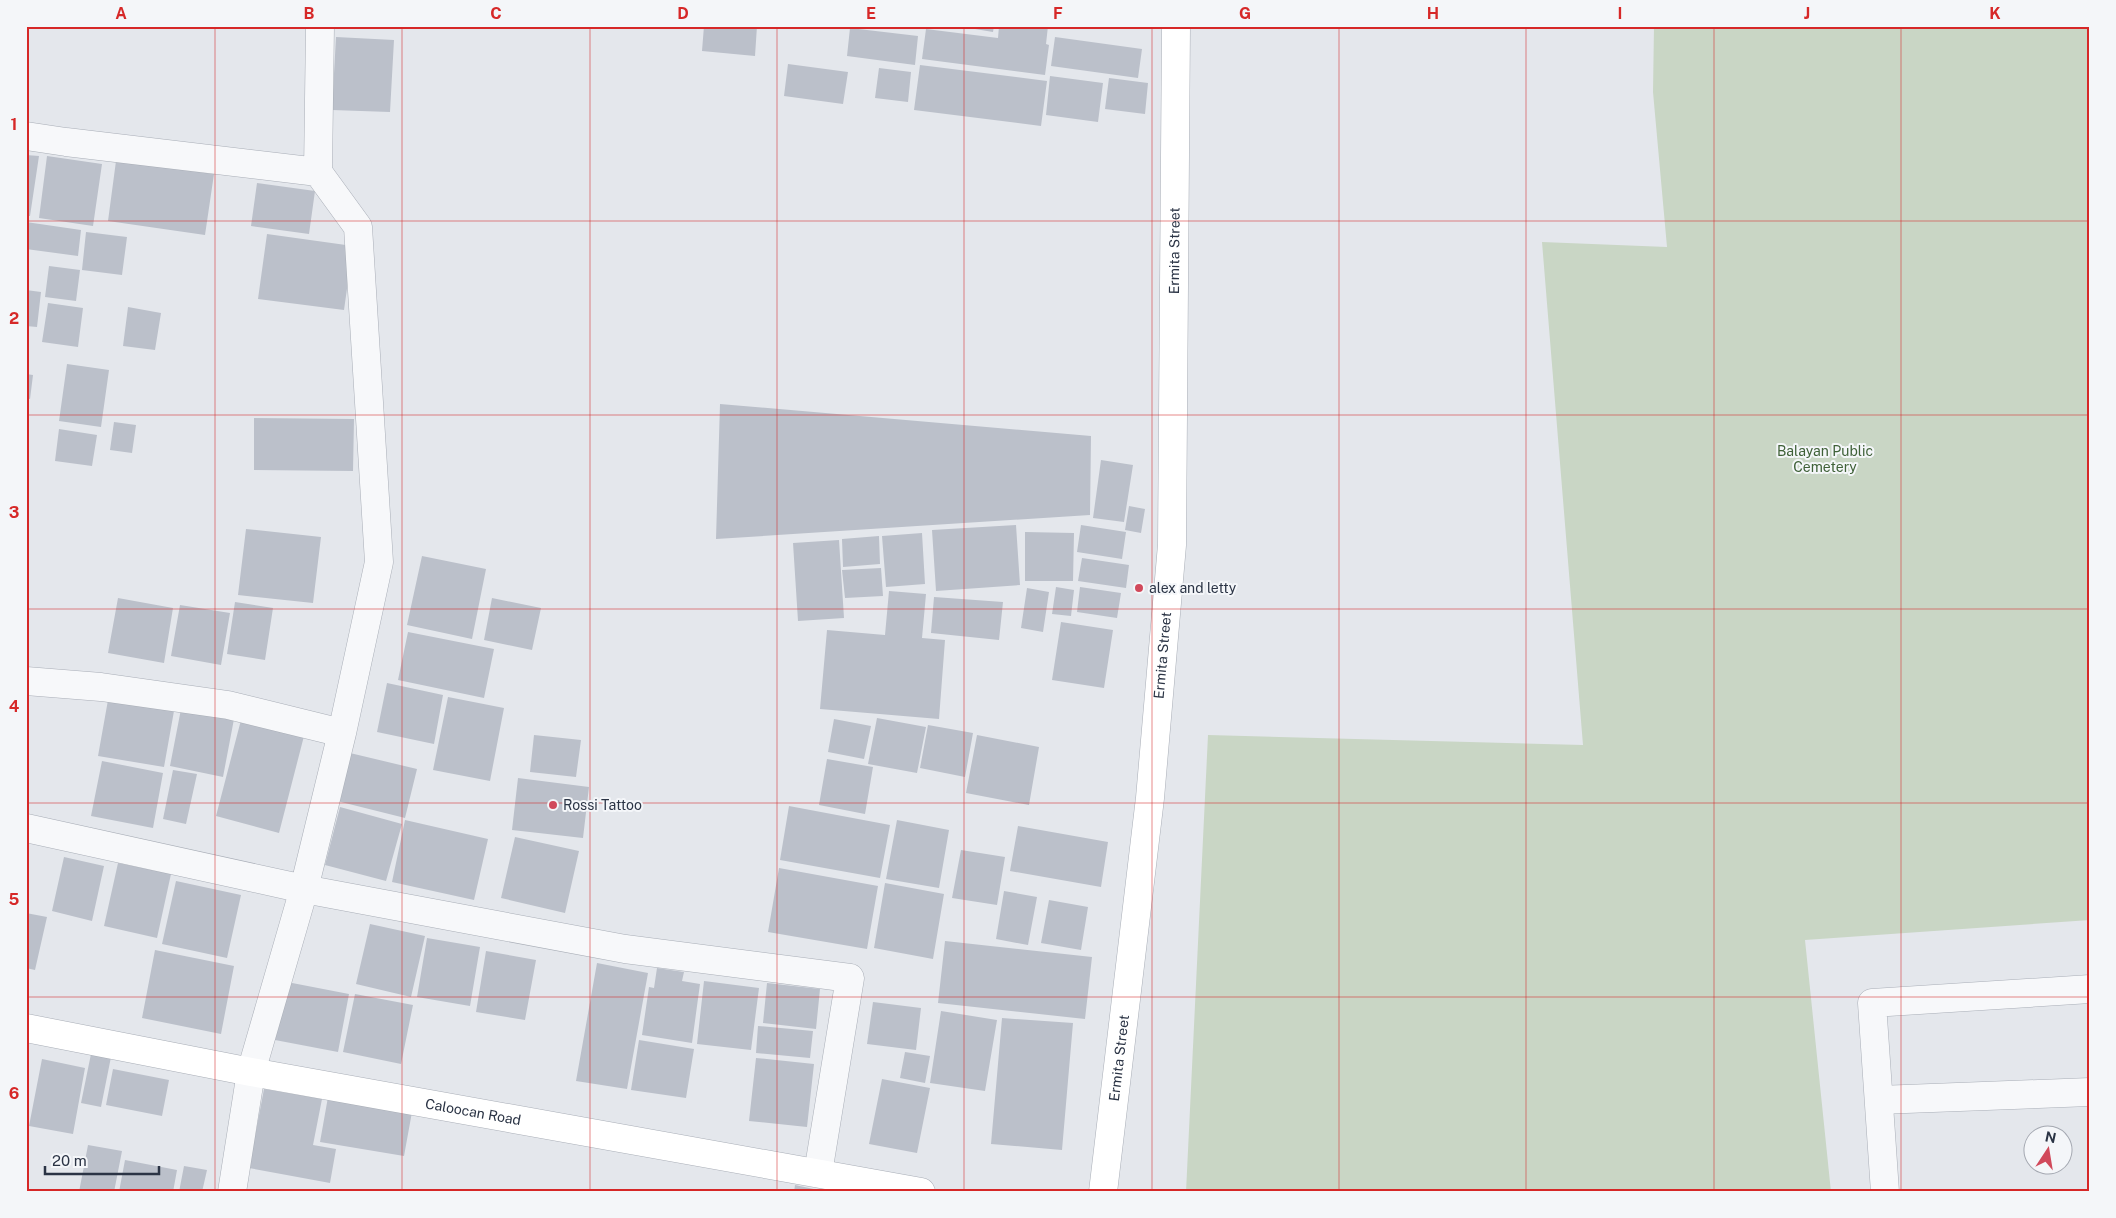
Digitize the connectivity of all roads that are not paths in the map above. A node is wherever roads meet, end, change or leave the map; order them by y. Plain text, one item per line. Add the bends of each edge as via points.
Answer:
1 (320, 26) edge
2 (1176, 26) edge
3 (26, 136) edge
4 (318, 172) junction
5 (26, 681) edge
6 (342, 733) junction
7 (26, 828) edge
8 (304, 889) junction
9 (2090, 989) edge
10 (26, 1028) edge
11 (251, 1072) junction
12 (2090, 1092) edge
13 (1878, 1100) junction
14 (818, 1173) junction
15 (232, 1192) edge
16 (921, 1192) edge
17 (1103, 1192) edge
18 (1885, 1192) edge

1 - 4 street
2 - 17 main road, Ermita Street via 1172,545 1150,798
3 - 4 street
4 - 6 street via 358,228 379,562
5 - 6 street via 101,686 228,705
6 - 8 street
7 - 8 street
8 - 11 street
8 - 14 street via 625,949 850,978
9 - 13 street via 1872,1003
10 - 11 main road, Caloocan Road
11 - 14 main road, Caloocan Road
11 - 15 street
12 - 13 street
13 - 18 street
14 - 16 main road, Caloocan Road

